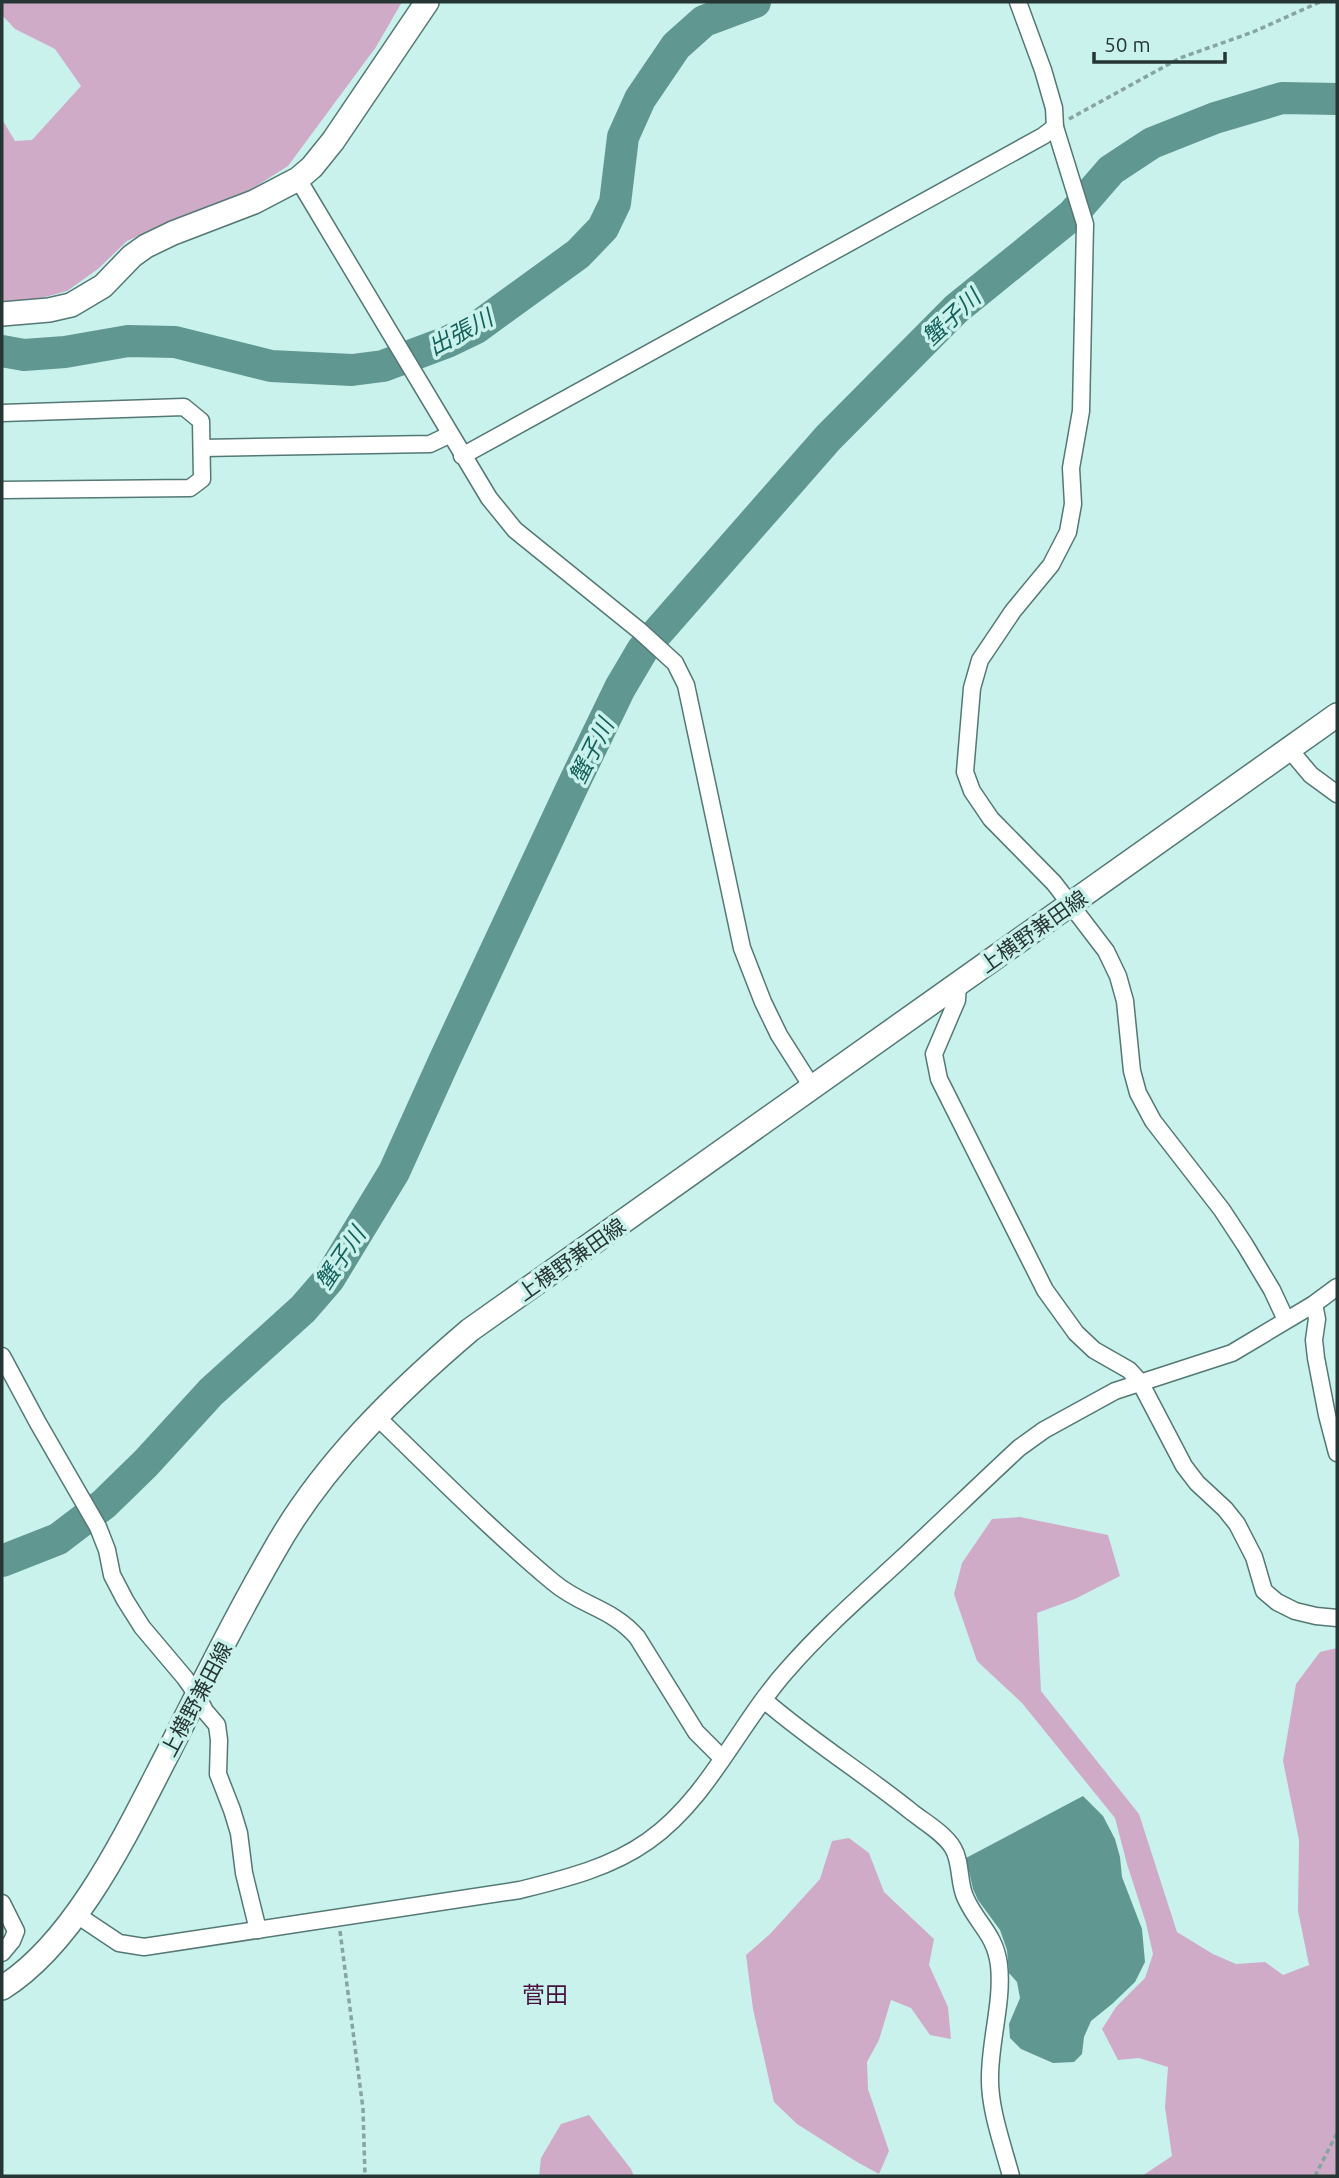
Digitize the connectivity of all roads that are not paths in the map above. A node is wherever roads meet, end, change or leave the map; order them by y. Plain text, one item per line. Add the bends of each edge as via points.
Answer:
1 (427, 2) edge
2 (1017, 2) edge
3 (1055, 127) junction
4 (298, 179) junction
5 (2, 314) edge
6 (2, 413) edge
7 (449, 435) junction
8 (203, 448) junction
9 (462, 456) junction
10 (2, 490) edge
11 (1337, 715) edge
12 (1289, 749) junction
13 (1337, 794) edge
14 (1072, 904) junction
15 (958, 983) junction
16 (812, 1087) junction
17 (1337, 1287) edge
18 (1314, 1304) junction
19 (1286, 1320) junction
20 (2, 1356) edge
21 (1140, 1382) junction
22 (377, 1417) junction
23 (1337, 1453) edge
24 (1337, 1618) edge
25 (197, 1695) junction
26 (764, 1700) junction
27 (722, 1758) junction
28 (2, 1903) edge
29 (77, 1915) junction
30 (258, 1930) junction
31 (2, 1953) edge
32 (4, 1983) edge
33 (1011, 2176) edge

1 - 4 main road via 333,141
2 - 3 street via 1043,70
3 - 9 street
3 - 14 street via 1086,224 1081,411 1071,468 1073,504 1068,532 1051,565 980,660 972,688 965,772 991,819
4 - 5 main road via 146,246 103,286 71,305
4 - 7 street
6 - 8 street via 184,407 201,421
7 - 8 street via 430,444
7 - 9 street
8 - 10 street via 202,479 190,488
9 - 16 street via 515,530 675,663 686,685 742,948 779,1035
11 - 12 main road, 上横野兼田線
12 - 13 street via 1311,775
12 - 14 main road, 上横野兼田線
14 - 15 main road, 上横野兼田線
14 - 19 street via 1118,976 1138,1093 1153,1121 1245,1245
15 - 16 main road, 上横野兼田線
15 - 21 street via 957,1000 934,1054 939,1079 1045,1290 1076,1333
16 - 22 main road, 上横野兼田線 via 470,1330
17 - 18 street
18 - 19 street
18 - 23 street via 1316,1358
19 - 21 street via 1232,1353
20 - 25 street via 98,1527 112,1575 125,1600
21 - 24 street via 1184,1466 1237,1524 1264,1591 1295,1611
21 - 26 street via 1115,1391 1018,1448 846,1611
22 - 25 main road, 上横野兼田線 via 325,1475 275,1548
22 - 27 street via 553,1582 574,1598 625,1623 696,1732
25 - 29 main road, 上横野兼田線
25 - 30 street via 217,1725 218,1774 239,1833
26 - 27 street
26 - 33 street via 889,1793 954,1849 966,1899 986,1927 999,1965 989,2081
27 - 30 street via 695,1797 648,1842 577,1875 520,1890
28 - 31 street via 16,1931
29 - 30 street via 119,1943 144,1947
29 - 32 main road, 上横野兼田線 via 45,1951

